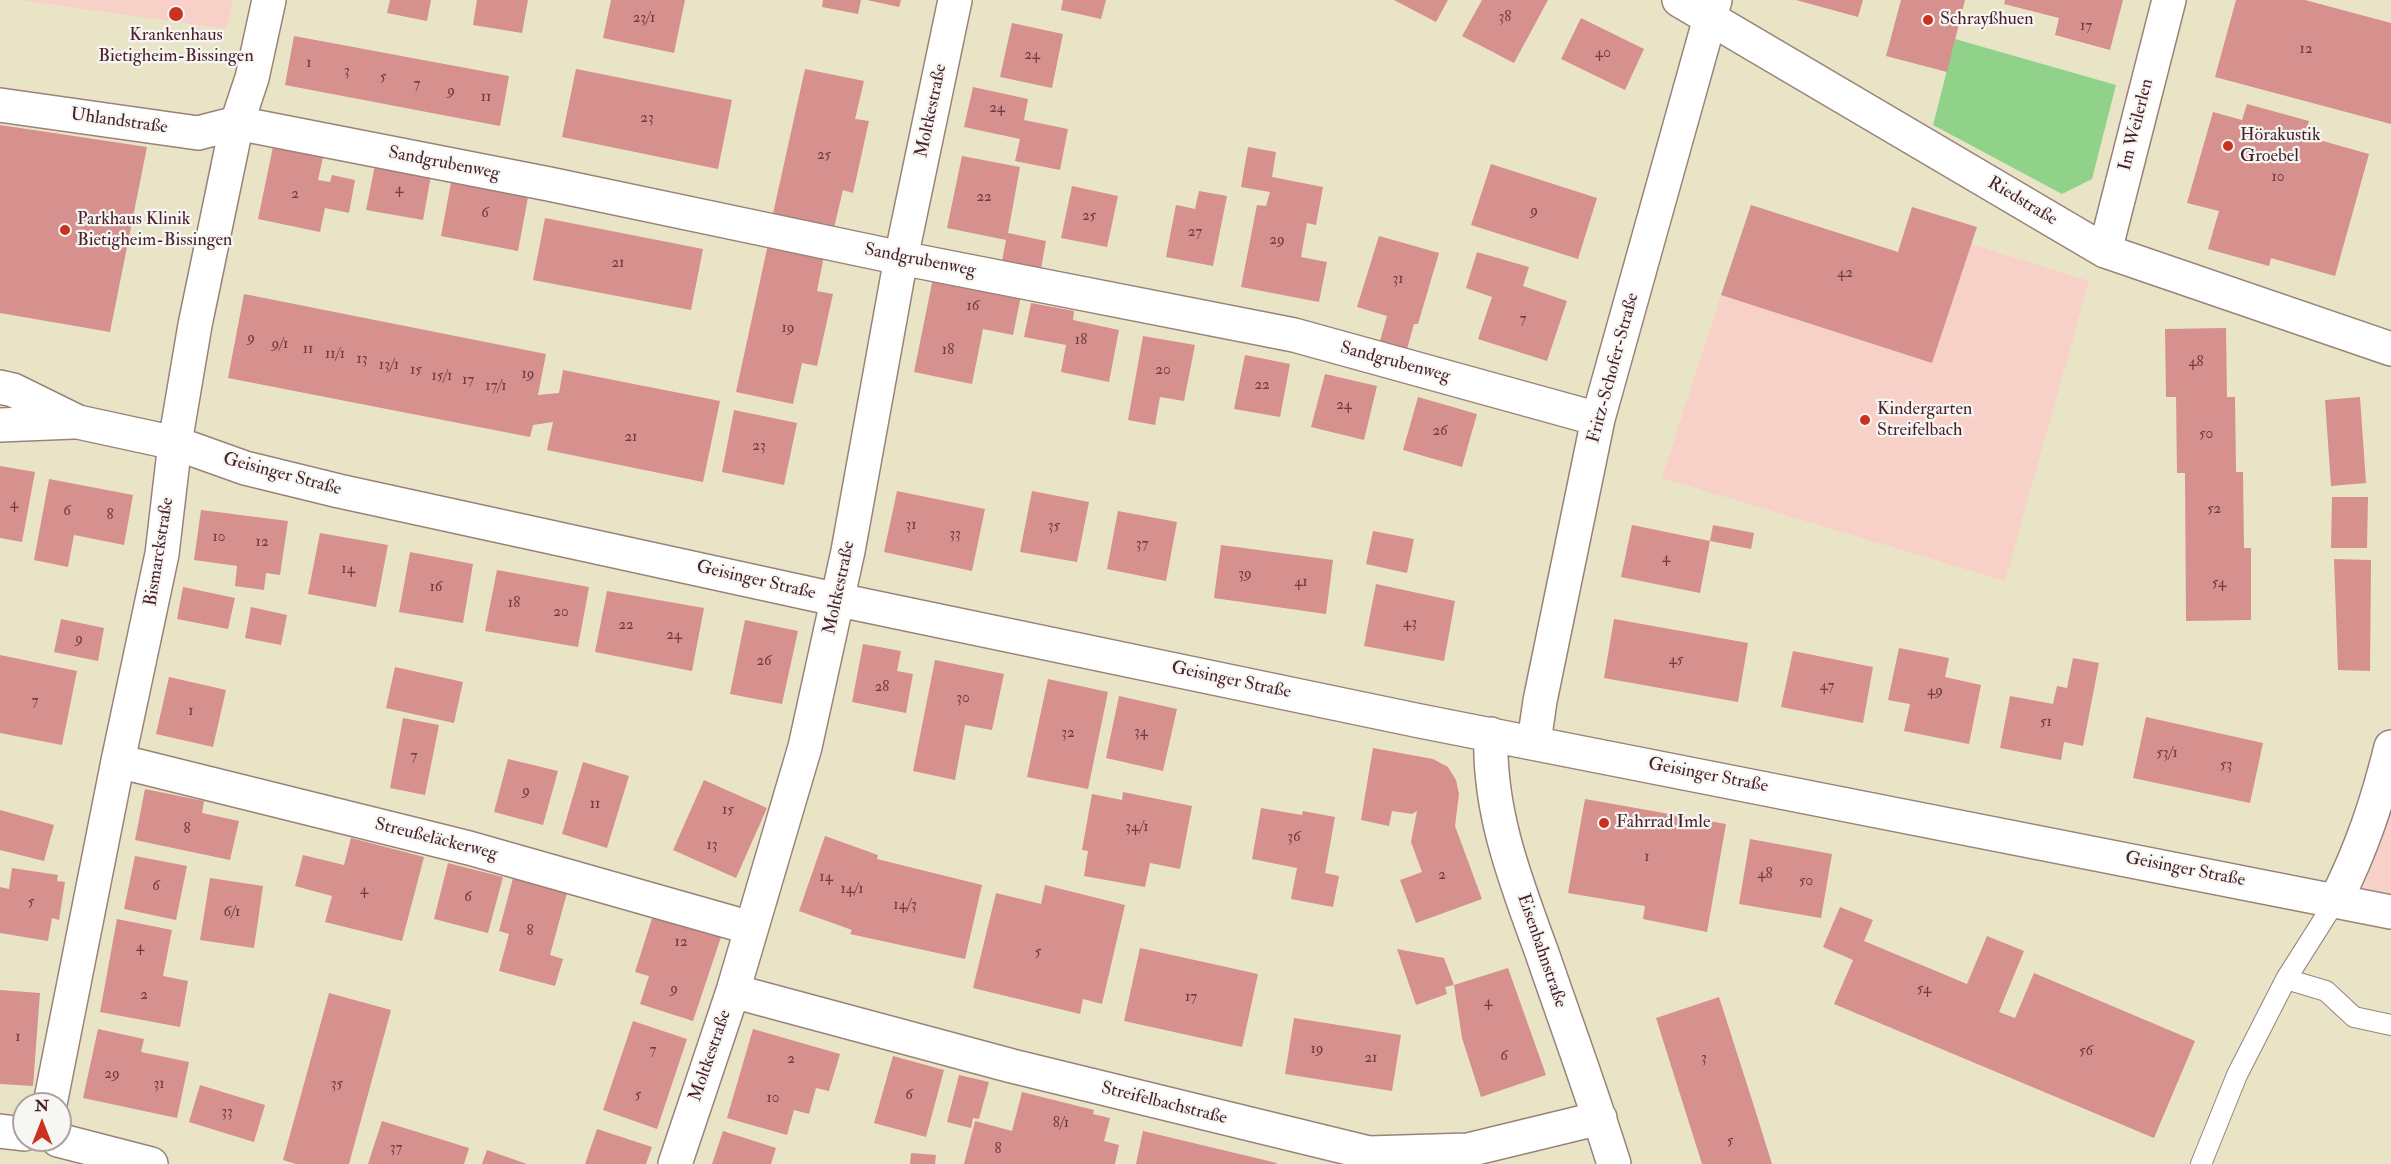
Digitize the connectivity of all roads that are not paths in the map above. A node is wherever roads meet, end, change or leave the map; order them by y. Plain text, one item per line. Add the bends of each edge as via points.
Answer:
1 (269, 0) edge
2 (955, 0) edge
3 (1679, 0) edge
4 (2169, 0) edge
5 (1712, 9) edge
6 (0, 105) edge
7 (237, 123) junction
8 (2105, 250) junction
9 (901, 258) junction
10 (2391, 349) edge
11 (0, 387) edge
12 (1598, 419) junction
13 (78, 422) junction
14 (0, 425) edge
15 (175, 443) junction
16 (839, 600) junction
17 (1491, 734) junction
18 (1534, 742) junction
19 (2391, 747) edge
20 (118, 761) junction
21 (2384, 802) edge
22 (2336, 900) junction
23 (2391, 912) edge
24 (751, 928) junction
25 (2286, 979) junction
26 (733, 991) junction
27 (2391, 1024) edge
28 (52, 1092) edge
29 (1600, 1118) junction
30 (72, 1144) edge
31 (151, 1164) edge
32 (675, 1164) edge
33 (1614, 1164) edge
34 (2201, 1164) edge

1 - 7 street, Bismarckstraße via 252,78
2 - 9 street, Moltkestraße
3 - 5 street, Riedstraße
4 - 8 street, Im Weilerlen
5 - 8 street, Riedstraße via 1928,146
5 - 12 street, Fritz-Schofer-Straße
6 - 7 street, Uhlandstraße via 198,133
7 - 9 street, Sandgrubenweg
7 - 15 street, Bismarckstraße
8 - 10 street, Riedstraße
9 - 12 street, Sandgrubenweg via 1294,335
9 - 16 street, Moltkestraße
11 - 13 street, Geisinger Straße
12 - 18 street, Fritz-Schofer-Straße
13 - 14 street, Geisinger Straße
13 - 15 street, Geisinger Straße
15 - 16 street, Geisinger Straße via 245,468 339,491
15 - 20 street, Bismarckstraße via 162,554
16 - 17 street, Geisinger Straße
16 - 24 street, Moltkestraße via 805,747
17 - 18 street, Geisinger Straße
17 - 29 street, Eisenbahnstraße via 1494,800 1515,876
18 - 22 street, Geisinger Straße
19 - 21 street
20 - 24 street, Streußeläckerweg via 469,848
20 - 28 street, Bismarckstraße
21 - 22 street
22 - 23 street, Geisinger Straße
22 - 25 lane
24 - 26 street, Moltkestraße
25 - 27 lane via 2326,991 2354,1017
25 - 34 lane via 2237,1075
26 - 29 street, Streifelbachstraße via 1012,1066 1369,1153 1468,1150
26 - 32 street, Moltkestraße
29 - 33 street, Eisenbahnstraße
30 - 31 street

